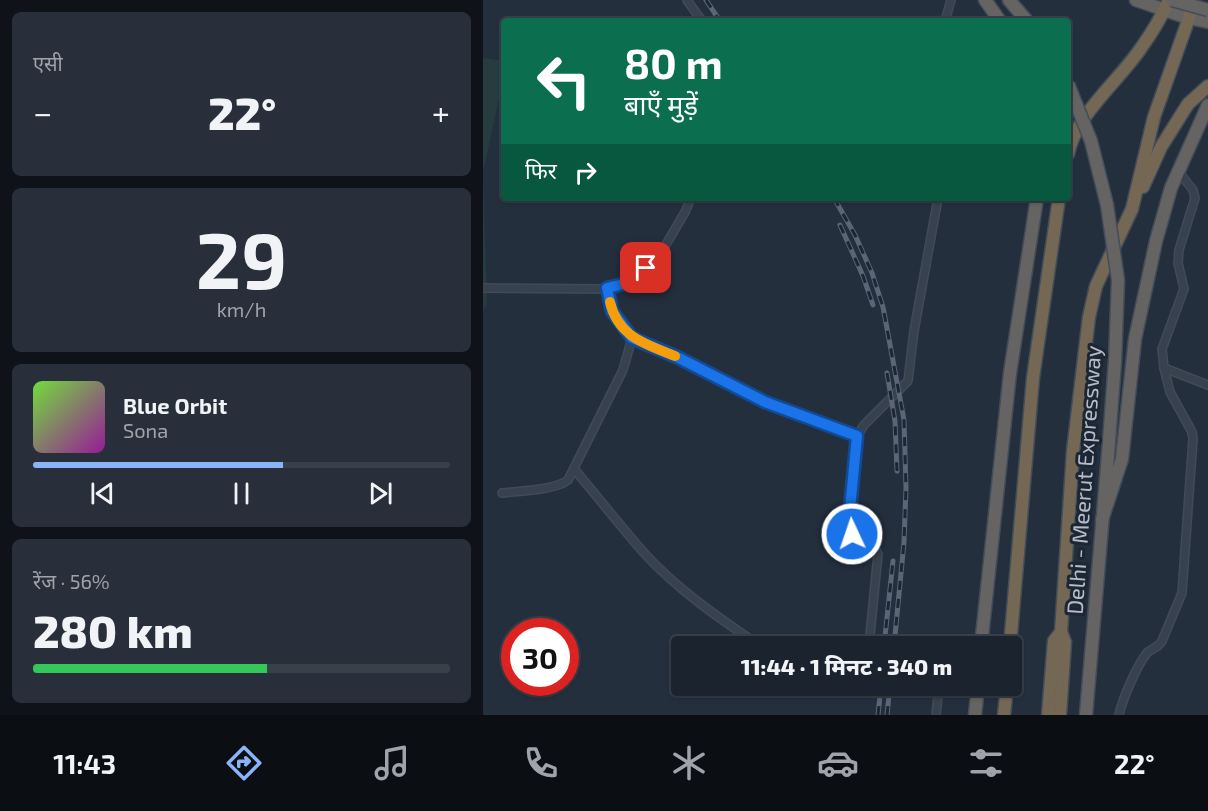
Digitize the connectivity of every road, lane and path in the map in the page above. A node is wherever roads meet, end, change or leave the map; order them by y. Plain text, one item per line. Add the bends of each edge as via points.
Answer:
1 (687, 0) edge
2 (951, 0) edge
3 (985, 0) edge
4 (1009, 0) edge
5 (1136, 0) edge
6 (1193, 0) edge
7 (1169, 3) edge
8 (1208, 10) edge
9 (700, 18) edge
10 (946, 18) edge
11 (998, 18) edge
12 (1024, 18) edge
13 (1189, 18) junction
14 (1208, 22) edge
15 (1208, 86) edge
16 (1071, 91) edge
17 (1208, 105) edge
18 (1071, 145) edge
19 (1178, 171) junction
20 (690, 201) edge
21 (937, 201) edge
22 (1037, 201) edge
23 (1059, 201) edge
24 (1132, 209) junction
25 (483, 288) edge
26 (607, 288) junction
27 (632, 338) junction
28 (1164, 369) junction
29 (1208, 385) edge
30 (857, 436) junction
31 (574, 469) junction
32 (502, 493) dead end
33 (1102, 520) junction
34 (745, 636) edge
35 (871, 636) edge
36 (982, 636) edge
37 (1011, 636) edge
38 (1060, 638) junction
39 (938, 696) edge
40 (977, 696) edge
41 (1006, 696) edge
42 (936, 715) edge
43 (975, 715) edge
44 (1004, 715) edge
45 (1048, 715) edge
46 (1060, 715) edge
47 (1086, 715) edge
48 (1119, 715) edge

1 - 9 street
2 - 10 street
3 - 11 highway
4 - 12 highway
5 - 7 highway
6 - 13 highway, Delhi - Meerut Expressway
7 - 8 highway, bridge
7 - 13 highway
7 - 18 highway via 1141,48 1094,106
13 - 14 highway
13 - 24 highway, Delhi - Meerut Expressway via 1154,117
15 - 24 highway via 1188,104 1177,121
16 - 33 highway, Delhi - Meerut Expressway, bridge via 1091,141 1107,205 1118,280
17 - 19 highway
19 - 28 street via 1195,198 1178,256 1184,289 1162,349
19 - 33 highway via 1140,308 1123,448
20 - 26 street via 661,253 632,282
21 - 30 street via 908,381
22 - 36 highway via 1010,373
23 - 37 highway via 1033,378
24 - 38 highway, Delhi - Meerut Expressway via 1096,286 1089,317 1073,451
25 - 26 street
26 - 27 street via 612,311
27 - 30 street via 765,402
27 - 31 street via 623,370
28 - 29 street
28 - 48 street via 1170,392 1193,439 1182,593 1162,641 1147,654 1124,695
30 - 35 street via 848,530 874,546 878,554
31 - 32 street via 563,484
31 - 34 street via 645,554 709,612
33 - 47 highway, Delhi - Meerut Expressway
38 - 45 highway, Delhi - Meerut Expressway
38 - 46 highway, Delhi - Meerut Expressway
39 - 42 street
40 - 43 highway
41 - 44 highway

